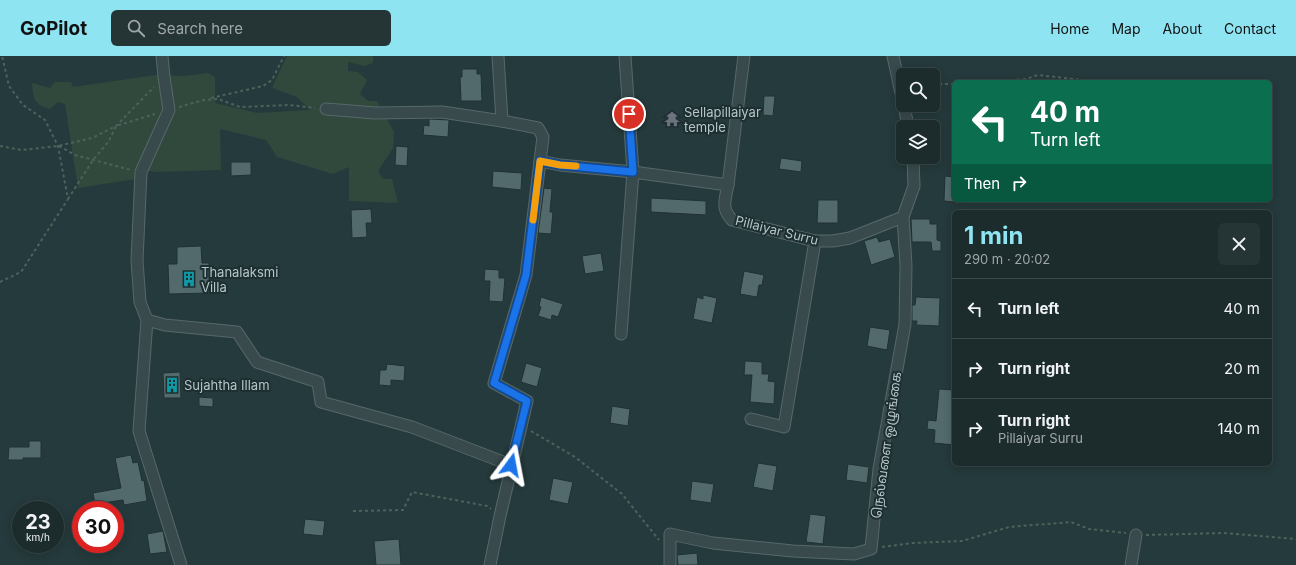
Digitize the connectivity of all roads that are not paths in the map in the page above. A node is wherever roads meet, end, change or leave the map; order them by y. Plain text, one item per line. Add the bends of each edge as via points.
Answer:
1 (162, 56) edge
2 (498, 56) edge
3 (625, 56) edge
4 (744, 56) edge
5 (893, 56) edge
6 (896, 70) edge
7 (326, 109) road end
8 (502, 121) junction
9 (540, 161) junction
10 (914, 164) edge
11 (633, 172) junction
12 (728, 185) junction
13 (903, 217) junction
14 (815, 241) junction
15 (147, 320) junction
16 (621, 334) dead end
17 (751, 419) dead end
18 (511, 465) junction
19 (1136, 535) road end
20 (182, 565) edge
21 (490, 565) edge
22 (670, 565) edge
23 (1131, 565) edge

1 - 15 street via 169,110 141,172 137,261 140,302
2 - 8 street
3 - 11 street
4 - 12 street, Pillaiyar Surru
5 - 6 street
7 - 8 street via 375,113 442,112
8 - 9 street via 538,128 543,137
9 - 11 street
9 - 18 street via 526,275 494,383 527,401
10 - 13 street, நெல்வளை ஒழுங்கை via 914,186
11 - 12 street
11 - 16 street
12 - 14 street, Pillaiyar Surru via 724,204 726,213 732,220
13 - 14 street, Pillaiyar Surru via 850,238
13 - 22 street, நெல்வளை ஒழுங்கை via 906,265 905,324 879,469 871,549 854,554 793,551 713,543 670,534
14 - 17 street via 784,427
15 - 18 street via 165,325 237,332 257,362 318,382 321,402 412,427
15 - 20 street via 139,431
18 - 21 street
19 - 23 street

